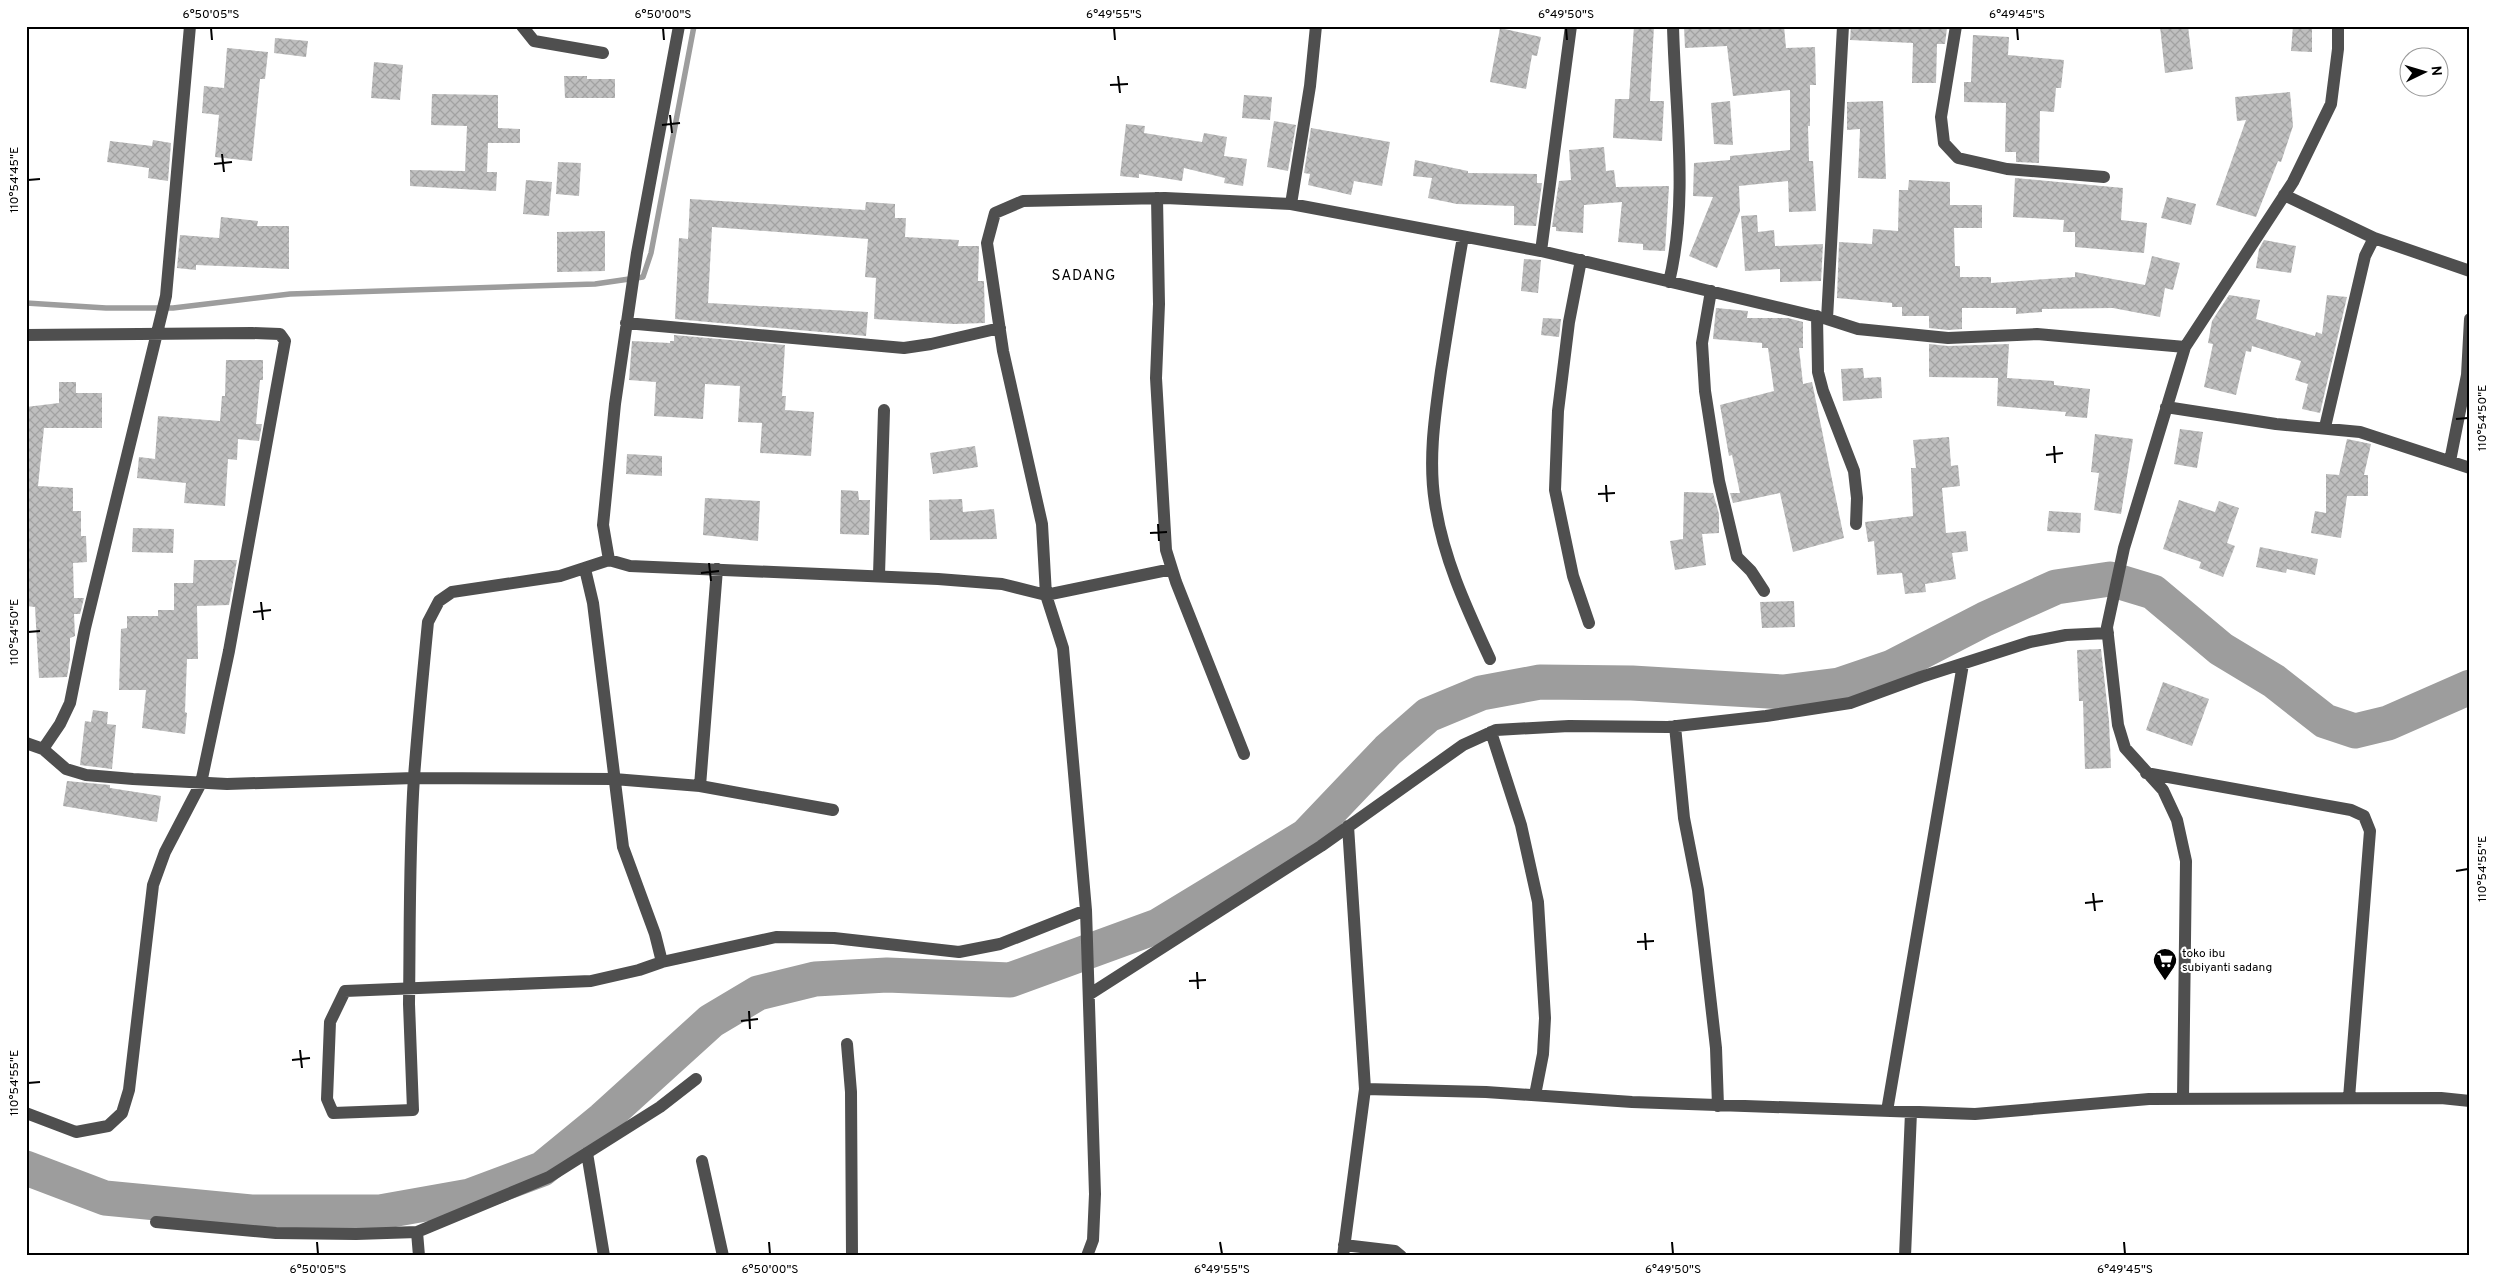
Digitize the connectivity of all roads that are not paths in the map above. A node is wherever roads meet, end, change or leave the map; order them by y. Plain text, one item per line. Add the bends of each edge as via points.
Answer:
1 (190, 26) edge
2 (522, 26) edge
3 (679, 26) edge
4 (1316, 26) edge
5 (1571, 26) edge
6 (1673, 26) edge
7 (1843, 26) edge
8 (1956, 26) edge
9 (2338, 26) edge
10 (603, 52) dead end
11 (2104, 177) dead end
12 (2284, 195) junction
13 (1158, 198) junction
14 (1291, 204) junction
15 (1463, 237) junction
16 (2374, 238) junction
17 (1541, 251) junction
18 (1581, 260) junction
19 (2470, 270) edge
20 (1670, 282) junction
21 (1711, 291) junction
22 (1822, 318) junction
23 (2470, 319) edge
24 (626, 324) junction
25 (1000, 328) junction
26 (157, 331) junction
27 (26, 335) edge
28 (2185, 347) junction
29 (2166, 408) junction
30 (884, 410) dead end
31 (2325, 427) junction
32 (2450, 461) junction
33 (2470, 468) edge
34 (1856, 524) dead end
35 (609, 560) junction
36 (585, 569) junction
37 (717, 569) junction
38 (1172, 569) junction
39 (879, 575) junction
40 (1764, 591) dead end
41 (1046, 594) junction
42 (1589, 623) dead end
43 (2107, 630) junction
44 (1490, 659) dead end
45 (1963, 664) junction
46 (1675, 726) junction
47 (1491, 732) junction
48 (26, 743) edge
49 (43, 749) junction
50 (1244, 754) dead end
51 (2144, 772) junction
52 (414, 778) junction
53 (614, 779) junction
54 (201, 782) junction
55 (700, 786) junction
56 (833, 810) dead end
57 (1348, 826) junction
58 (1086, 910) junction
59 (662, 962) junction
60 (410, 988) junction
61 (1090, 994) junction
62 (847, 1044) dead end
63 (696, 1080) dead end
64 (1365, 1089) junction
65 (1535, 1095) junction
66 (2349, 1098) junction
67 (2183, 1099) junction
68 (2470, 1101) edge
69 (1718, 1106) junction
70 (1887, 1111) junction
71 (26, 1112) edge
72 (1911, 1112) junction
73 (587, 1153) junction
74 (702, 1161) dead end
75 (156, 1222) dead end
76 (418, 1232) junction
77 (1344, 1250) edge
78 (419, 1256) edge
79 (604, 1256) edge
80 (723, 1256) edge
81 (852, 1256) edge
82 (1087, 1256) edge
83 (1401, 1256) edge
84 (1905, 1256) edge

1 - 26 street via 166,296
2 - 10 street via 534,41
3 - 24 street
4 - 14 street
5 - 17 street
6 - 20 street via 1679,205
7 - 22 street
8 - 11 street via 1941,118 1944,142 1958,158 2007,169
9 - 12 street via 2331,104
12 - 16 street
12 - 28 street
13 - 14 street
13 - 25 street via 1022,201 995,213 987,243
13 - 38 street via 1157,417 1166,550
14 - 15 street
15 - 17 street
15 - 44 street via 1436,410 1431,466 1435,503 1447,556 1465,606
16 - 19 street
16 - 31 street via 2365,256
17 - 18 street
18 - 20 street
18 - 42 street via 1569,322 1558,411 1555,490 1573,576
20 - 21 street
21 - 22 street
21 - 40 street via 1702,343 1705,391 1719,481 1738,557
22 - 28 street via 1858,329 1948,338 2037,334
22 - 34 street via 1818,372 1854,471 1858,498
23 - 32 street via 2467,375
24 - 25 street via 904,348
24 - 35 street via 603,525
25 - 41 street via 1042,524
26 - 27 street
26 - 49 street via 70,703
26 - 54 street via 280,334 285,341 229,651
28 - 29 street
29 - 31 street via 2276,424
29 - 43 street via 2124,548
30 - 39 street
31 - 32 street via 2360,432
32 - 33 street
35 - 36 street
35 - 37 street via 630,566
36 - 52 street via 521,584 452,592 439,600 428,622
36 - 53 street via 593,603
37 - 39 street
37 - 55 street
38 - 41 street
38 - 50 street
39 - 41 street via 1002,584
41 - 58 street via 1063,648
43 - 45 street via 2030,642
43 - 51 street via 2118,725 2125,748
45 - 46 street via 1850,703
45 - 70 street
46 - 47 street via 1517,727
46 - 69 street via 1684,818 1698,890 1716,1048
47 - 57 street via 1463,745
47 - 65 street via 1521,825 1538,902 1545,1018 1543,1054
48 - 49 street
49 - 54 street via 66,769 86,775
51 - 66 street via 2351,810 2364,816 2370,831
51 - 67 street via 2163,790 2174,812 2186,861
52 - 53 street
52 - 54 street
52 - 60 street
53 - 55 street
53 - 59 street via 623,847
54 - 71 street via 165,852 153,885 129,1090 122,1112 108,1126 76,1132
55 - 56 street
57 - 61 street
57 - 64 street
58 - 59 street via 1000,944 960,952 834,938 776,937
58 - 61 street
59 - 60 street via 591,981
60 - 60 street via 413,1110 333,1113 328,1099 330,1022 345,991
61 - 82 street via 1095,1194 1093,1240
62 - 81 street via 851,1100
63 - 73 street
64 - 65 street
64 - 77 street
65 - 69 street
66 - 67 street
66 - 68 street
67 - 72 street via 1975,1114
69 - 70 street
70 - 72 street
72 - 84 street
73 - 76 street via 549,1176
73 - 79 street
74 - 80 street
75 - 76 street via 276,1233
76 - 78 street
77 - 83 street via 1395,1251

